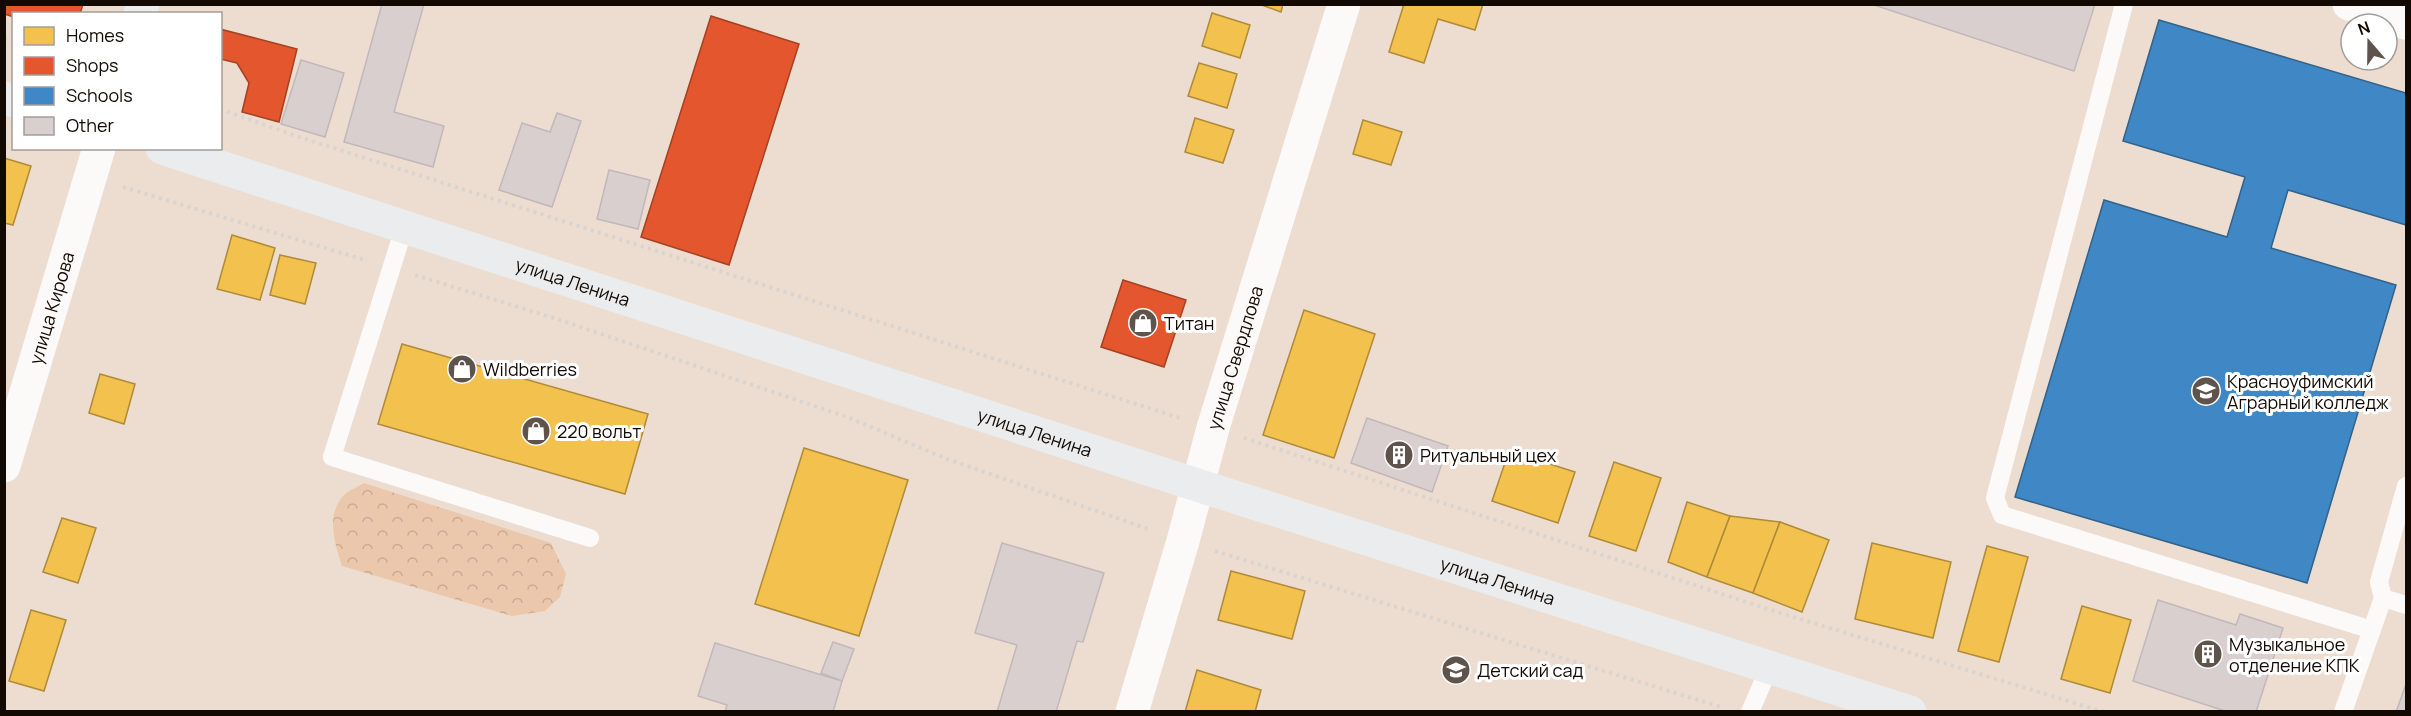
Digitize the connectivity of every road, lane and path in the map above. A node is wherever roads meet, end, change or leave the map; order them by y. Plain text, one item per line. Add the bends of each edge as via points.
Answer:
1 (1344, 4) edge
2 (2124, 4) edge
3 (2349, 4) edge
4 (2406, 23) edge
5 (222, 110) edge
6 (168, 150) edge
7 (95, 163) edge
8 (404, 228) junction
9 (392, 268) junction
10 (1213, 428) junction
11 (4, 466) edge
12 (1197, 485) junction
13 (2406, 486) edge
14 (590, 538) dead end
15 (1183, 541) junction
16 (2383, 598) junction
17 (2406, 604) edge
18 (2372, 630) junction
19 (1769, 668) junction
20 (1725, 708) dead end
21 (1132, 711) edge
22 (1750, 711) edge
23 (1910, 711) edge
24 (2104, 711) edge
25 (2343, 711) edge

1 - 10 street, улица Свердлова
2 - 18 lane via 1995,498 2002,515
3 - 4 street
5 - 10 path
6 - 8 main road, улица Ленина
7 - 9 path
7 - 11 street, улица Кирова
8 - 9 lane
8 - 12 main road, улица Ленина
9 - 14 lane via 333,457
9 - 15 path via 847,417 947,459
10 - 12 street, улица Свердлова
10 - 24 path via 1774,611
12 - 15 street, улица Свердлова
12 - 19 main road, улица Ленина
13 - 16 lane via 2379,582
15 - 20 path
15 - 21 street, улица Свердлова
16 - 17 lane
16 - 18 lane
18 - 25 lane
19 - 22 lane
19 - 23 main road, улица Ленина

